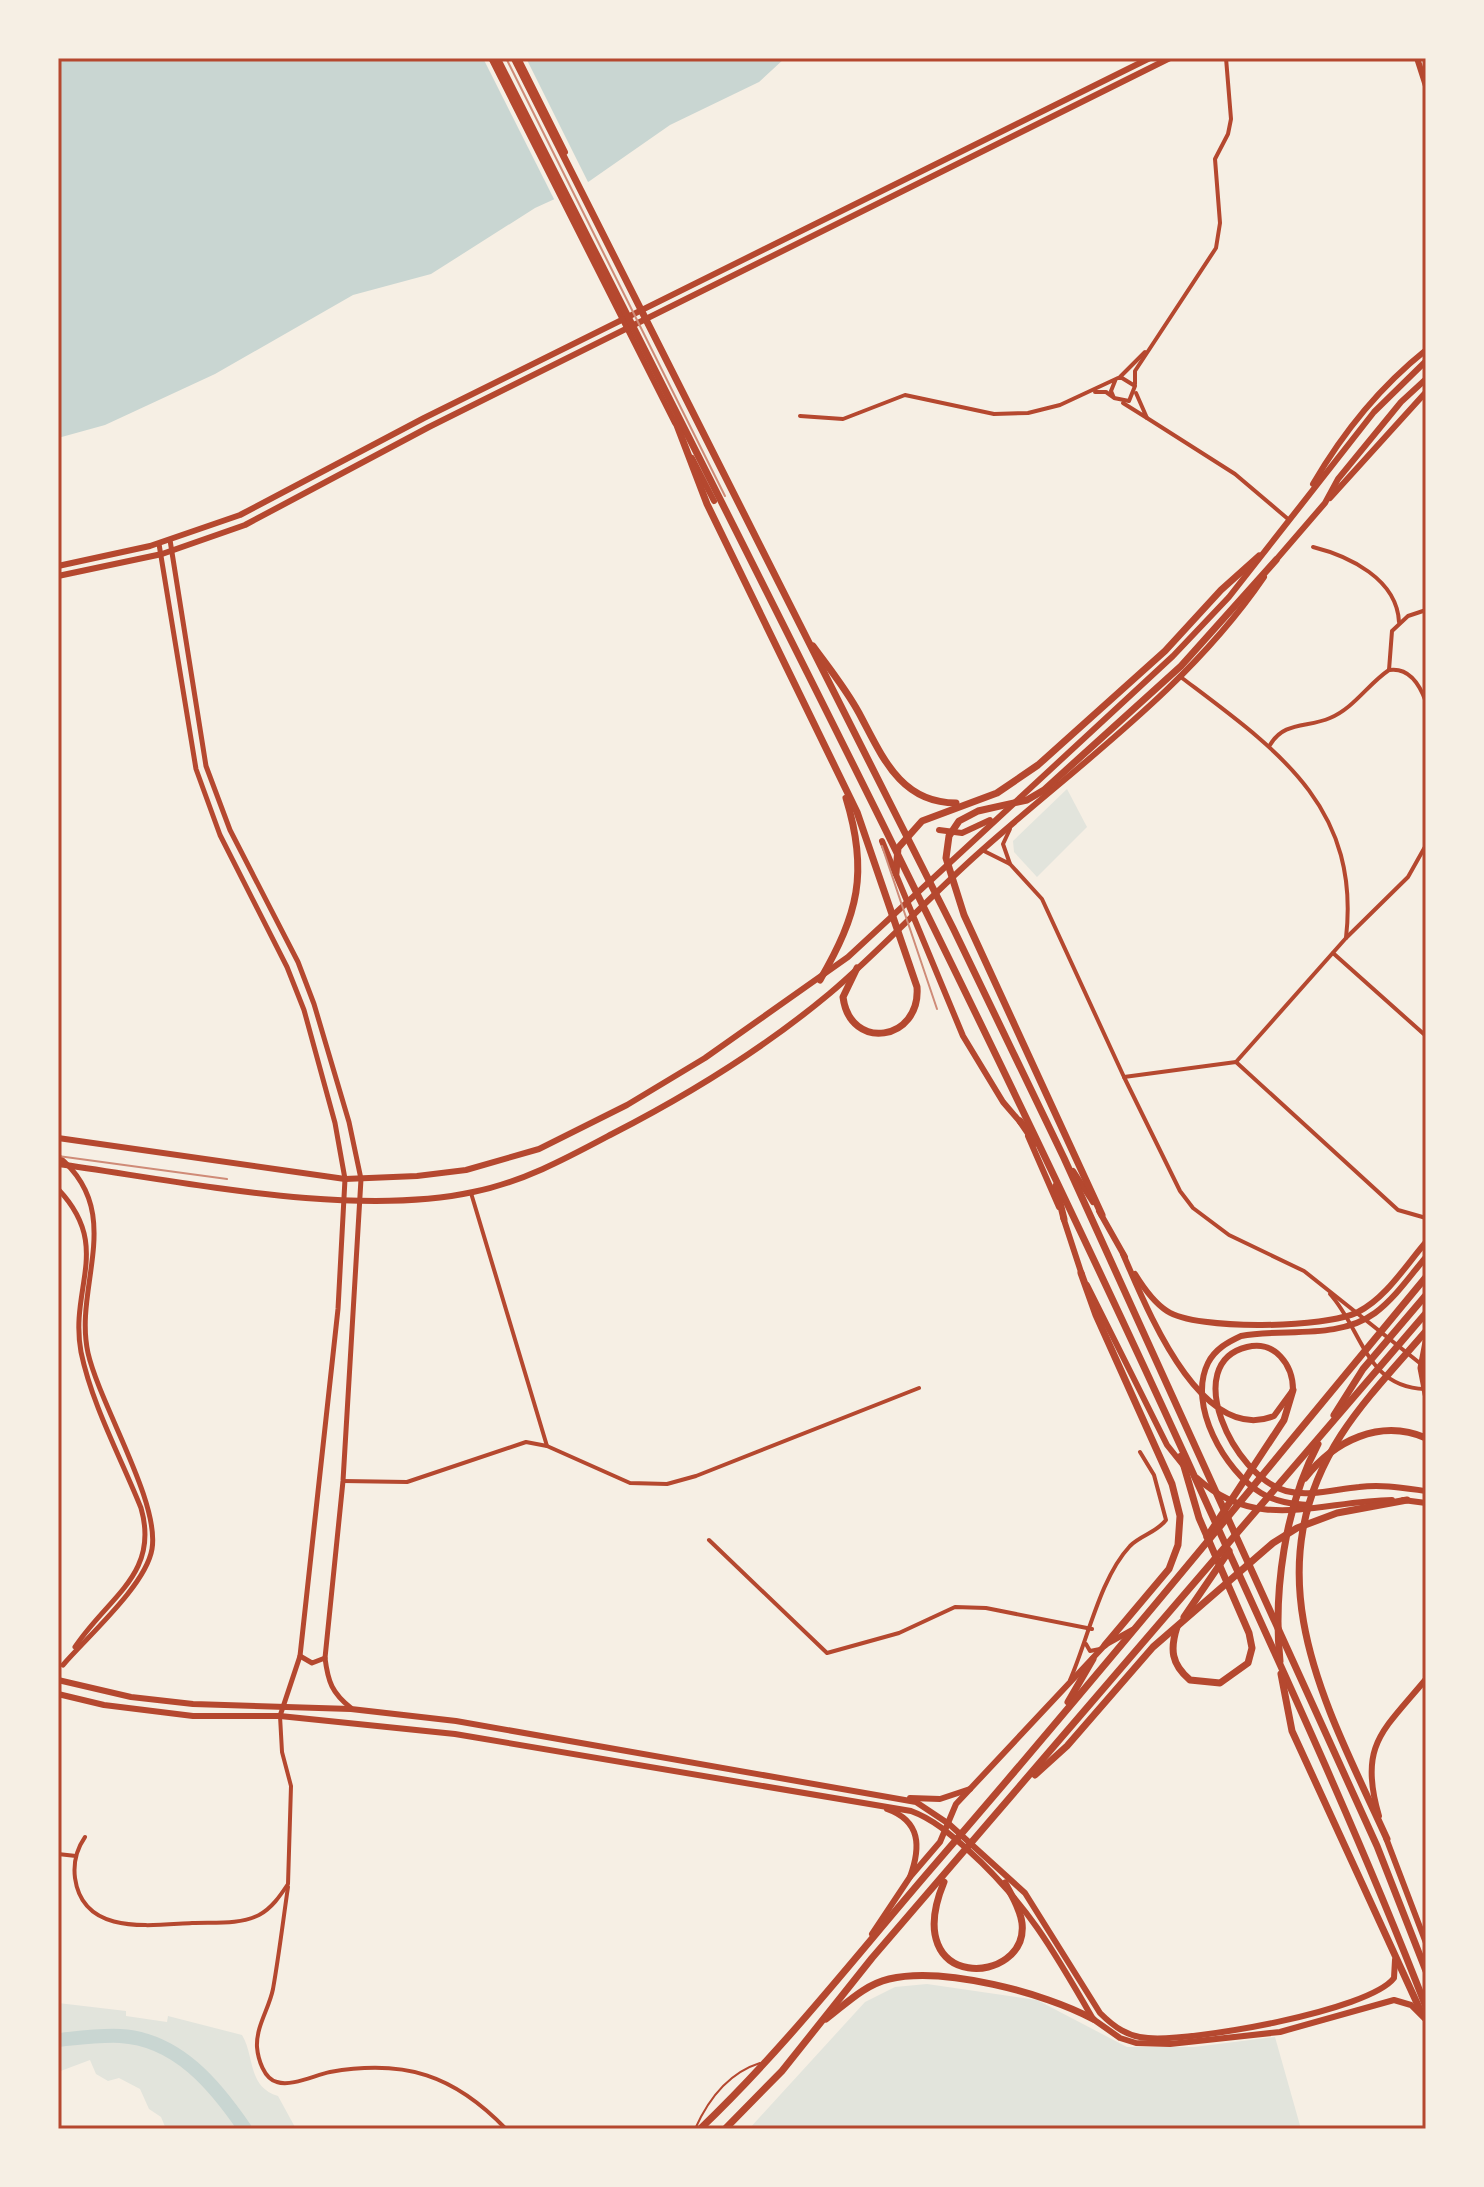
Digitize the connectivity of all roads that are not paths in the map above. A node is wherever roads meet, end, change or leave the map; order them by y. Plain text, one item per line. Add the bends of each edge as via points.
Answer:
1 (491, 58) edge
2 (497, 58) edge
3 (516, 58) edge
4 (1150, 58) edge
5 (1170, 58) edge
6 (1226, 58) edge
7 (1417, 58) edge
8 (1426, 86) edge
9 (1152, 345) junction
10 (1426, 350) edge
11 (1426, 361) edge
12 (1426, 379) edge
13 (1117, 380) junction
14 (660, 381) junction
15 (1135, 388) junction
16 (1426, 392) edge
17 (1078, 397) junction
18 (1114, 398) junction
19 (1121, 402) junction
20 (800, 416) dead end
21 (1147, 418) junction
22 (1304, 498) junction
23 (713, 501) junction
24 (1325, 503) junction
25 (1288, 519) junction
26 (170, 540) junction
27 (159, 544) junction
28 (1313, 547) dead end
29 (173, 551) junction
30 (162, 554) junction
31 (1259, 556) junction
32 (1276, 560) junction
33 (58, 566) edge
34 (58, 576) edge
35 (1426, 610) edge
36 (1399, 622) junction
37 (799, 625) junction
38 (1389, 670) junction
39 (1182, 678) junction
40 (1426, 702) edge
41 (1270, 745) junction
42 (835, 761) junction
43 (974, 801) junction
44 (996, 817) junction
45 (1015, 822) junction
46 (939, 830) dead end
47 (885, 837) junction
48 (1426, 845) edge
49 (982, 850) junction
50 (1010, 864) junction
51 (896, 873) junction
52 (1346, 938) junction
53 (1333, 953) junction
54 (857, 968) junction
55 (820, 980) junction
56 (1426, 1036) edge
57 (1236, 1062) junction
58 (1124, 1077) junction
59 (1048, 1099) junction
60 (1020, 1121) junction
61 (58, 1138) edge
62 (58, 1156) edge
63 (1064, 1158) junction
64 (58, 1164) edge
65 (1053, 1172) junction
66 (345, 1179) junction
67 (361, 1179) junction
68 (58, 1189) edge
69 (471, 1193) junction
70 (346, 1200) junction
71 (361, 1200) junction
72 (1102, 1215) junction
73 (1426, 1218) edge
74 (1064, 1219) junction
75 (1426, 1242) edge
76 (1123, 1254) junction
77 (1426, 1257) edge
78 (1081, 1273) junction
79 (1426, 1277) edge
80 (1320, 1283) junction
81 (1426, 1295) edge
82 (1426, 1313) edge
83 (1426, 1331) edge
84 (1426, 1342) edge
85 (1426, 1368) edge
86 (919, 1388) dead end
87 (1293, 1390) junction
88 (1426, 1392) edge
89 (1426, 1438) edge
90 (1177, 1439) junction
91 (547, 1446) junction
92 (1140, 1452) dead end
93 (343, 1481) junction
94 (1300, 1485) junction
95 (1426, 1491) edge
96 (1407, 1500) junction
97 (1426, 1503) edge
98 (1320, 1506) junction
99 (1251, 1520) junction
100 (709, 1540) dead end
101 (1183, 1572) junction
102 (1142, 1624) junction
103 (1092, 1629) junction
104 (1086, 1644) junction
105 (1105, 1645) junction
106 (300, 1656) junction
107 (325, 1658) junction
108 (1093, 1659) junction
109 (63, 1665) junction
110 (58, 1673) edge
111 (1426, 1679) edge
112 (58, 1680) edge
113 (1065, 1688) junction
114 (58, 1694) edge
115 (285, 1705) junction
116 (351, 1709) junction
117 (280, 1716) junction
118 (1059, 1717) junction
119 (970, 1789) junction
120 (1016, 1793) junction
121 (849, 1798) junction
122 (903, 1798) junction
123 (948, 1827) junction
124 (85, 1837) dead end
125 (1387, 1839) junction
126 (58, 1854) edge
127 (76, 1856) junction
128 (946, 1876) junction
129 (910, 1877) junction
130 (1007, 1879) junction
131 (288, 1884) junction
132 (1426, 1943) edge
133 (1390, 1945) junction
134 (863, 1948) junction
135 (1426, 1971) edge
136 (1425, 2014) edge
137 (1093, 2019) junction
138 (812, 2030) junction
139 (768, 2060) junction
140 (506, 2129) edge
141 (697, 2129) edge
142 (725, 2129) edge

1 - 23 main road
2 - 14 highway
3 - 37 highway
4 - 26 main road via 240,515
5 - 29 main road via 443,420 245,525
6 - 9 street via 1231,128 1214,165 1219,235 1210,260
7 - 8 main road
9 - 13 street
9 - 15 street via 1135,371
10 - 22 main road via 1356,421
11 - 22 main road via 1374,412
12 - 24 main road via 1338,479
13 - 15 street via 1130,379
13 - 17 street
13 - 18 street via 1111,391
14 - 23 highway
14 - 23 highway
15 - 19 street via 1129,401
15 - 21 street
16 - 24 main road
17 - 18 street via 1102,391
17 - 20 street via 1044,410 1011,414 905,395 843,419
18 - 19 street
19 - 21 street
21 - 25 street via 1235,474
22 - 25 main road
23 - 42 highway
23 - 47 highway
24 - 32 main road
25 - 31 main road
26 - 27 main road
26 - 29 street
27 - 30 street
27 - 33 main road
28 - 36 street via 1372,573 1398,606
29 - 30 main road
29 - 67 street via 206,766 230,830 314,1004
30 - 34 main road
30 - 66 street via 196,769 220,835 304,1010
31 - 43 highway via 1165,651 1038,765 1006,788
31 - 44 main road via 1173,656
32 - 39 main road via 1241,611
32 - 59 highway via 1181,666 1044,790 1027,800 978,811 959,821 949,836 946,858 964,915
35 - 36 street
36 - 38 street via 1392,631
37 - 43 highway via 903,785 938,802
37 - 63 highway
38 - 40 street via 1405,672
38 - 41 street via 1331,718 1288,727
39 - 41 street
39 - 45 main road
41 - 52 street via 1321,806 1333,829 1348,881
42 - 54 highway via 912,969 918,1002 913,1015 893,1031 879,1034 857,1026 844,1009 845,987
42 - 55 highway via 857,840 858,893 842,942
43 - 51 highway via 922,821 898,848
44 - 46 main road via 962,833
44 - 55 main road
45 - 49 main road
45 - 50 street via 1003,844
47 - 51 main road
47 - 65 highway
48 - 52 street via 1408,877
49 - 50 street
49 - 54 main road
50 - 58 street via 1042,899
51 - 60 main road via 963,1036
52 - 53 street
53 - 56 street
53 - 57 street
54 - 69 main road via 744,1058 638,1121 547,1168
55 - 67 main road via 632,1103 539,1149 466,1170
57 - 58 street
57 - 73 street via 1398,1210
58 - 80 street via 1193,1208 1219,1229 1277,1255
59 - 63 highway
59 - 72 highway
60 - 65 highway
60 - 74 main road
61 - 66 main road
62 - 109 street via 74,1174 94,1218 88,1353 153,1533 143,1572
63 - 72 main road
63 - 135 highway via 1397,1892
64 - 70 main road
65 - 74 highway
65 - 90 highway
66 - 67 main road
66 - 70 street
67 - 71 street
68 - 109 street via 77,1212 88,1247 79,1319 82,1355 141,1508 147,1546 132,1576
69 - 71 main road
69 - 91 street
70 - 71 main road
70 - 106 street
71 - 93 street
72 - 76 main road
74 - 78 main road
75 - 76 main road via 1379,1296 1356,1313 1244,1325 1194,1322 1166,1310 1144,1288
76 - 87 main road via 1166,1345 1223,1412 1242,1421 1265,1420 1283,1408
77 - 98 main road via 1364,1320 1338,1328 1241,1336 1218,1350 1204,1375 1206,1409 1218,1444 1248,1483 1288,1504
78 - 98 main road via 1167,1445 1204,1485 1237,1504 1269,1513
78 - 105 highway via 1177,1502 1178,1545 1169,1569
79 - 101 highway
80 - 85 street
80 - 88 street via 1383,1375
81 - 94 highway via 1347,1392
82 - 99 highway
83 - 125 highway via 1339,1438 1313,1497 1302,1550 1306,1646 1328,1709
84 - 88 highway via 1421,1368
86 - 91 street via 667,1484 630,1483
87 - 95 main road via 1293,1377 1281,1357 1261,1346 1224,1359 1216,1390 1230,1440 1253,1473 1287,1491 1380,1486
87 - 101 highway via 1277,1433
89 - 94 highway via 1393,1430 1351,1439 1325,1456
90 - 99 highway via 1199,1518 1210,1545 1216,1558 1222,1572 1234,1598 1249,1633 1252,1648 1239,1673 1220,1683 1199,1684 1175,1663 1172,1643 1177,1626 1217,1568 1226,1556
90 - 136 highway via 1383,1897
91 - 93 street via 526,1442 407,1482
92 - 103 street via 1154,1475 1166,1520 1132,1544 1121,1560
93 - 107 street
94 - 133 highway via 1279,1604 1286,1706 1309,1771
96 - 97 main road
96 - 98 main road
96 - 120 highway via 1337,1513 1273,1543 1168,1632 1067,1746
99 - 120 highway
100 - 103 street via 827,1653 899,1633 955,1607
101 - 102 highway
102 - 105 main road
102 - 118 highway
103 - 104 street
104 - 105 street via 1093,1652
104 - 113 street
105 - 108 main road
106 - 107 street via 312,1663
106 - 115 street
107 - 116 street via 328,1683
108 - 113 main road
108 - 118 highway
109 - 110 street
111 - 125 main road via 1392,1720 1369,1763 1370,1786
112 - 115 main road via 193,1704
113 - 119 main road
114 - 117 main road via 193,1716
115 - 116 main road
115 - 117 street
116 - 122 main road via 456,1721
117 - 121 main road via 455,1734
117 - 131 street via 291,1786
118 - 134 highway
119 - 122 main road via 940,1799
119 - 123 main road via 956,1804
120 - 128 highway
121 - 123 main road via 911,1811
121 - 129 main road via 895,1812 910,1823 918,1847
122 - 123 main road via 925,1807
123 - 129 main road
123 - 130 main road
123 - 130 main road
124 - 127 street
125 - 132 main road
126 - 127 street
127 - 131 street via 81,1898 92,1911 122,1925 249,1919 271,1907
128 - 130 highway via 933,1908 933,1935 948,1958 970,1968 1003,1961 1019,1944 1022,1922
128 - 138 highway
129 - 134 main road
130 - 133 main road via 1039,1912 1100,2013 1112,2026 1136,2037 1275,2023 1380,1993 1396,1969
130 - 137 main road
131 - 140 street via 273,1992 258,2033 258,2057 268,2077 281,2083 335,2071 420,2071 465,2092
133 - 136 highway
134 - 139 highway
136 - 137 main road via 1394,2000 1280,2032 1151,2044 1120,2038
137 - 138 highway via 1025,1990 920,1976 873,1985
138 - 142 highway via 782,2071
139 - 141 highway
139 - 141 lane via 740,2071 708,2102

